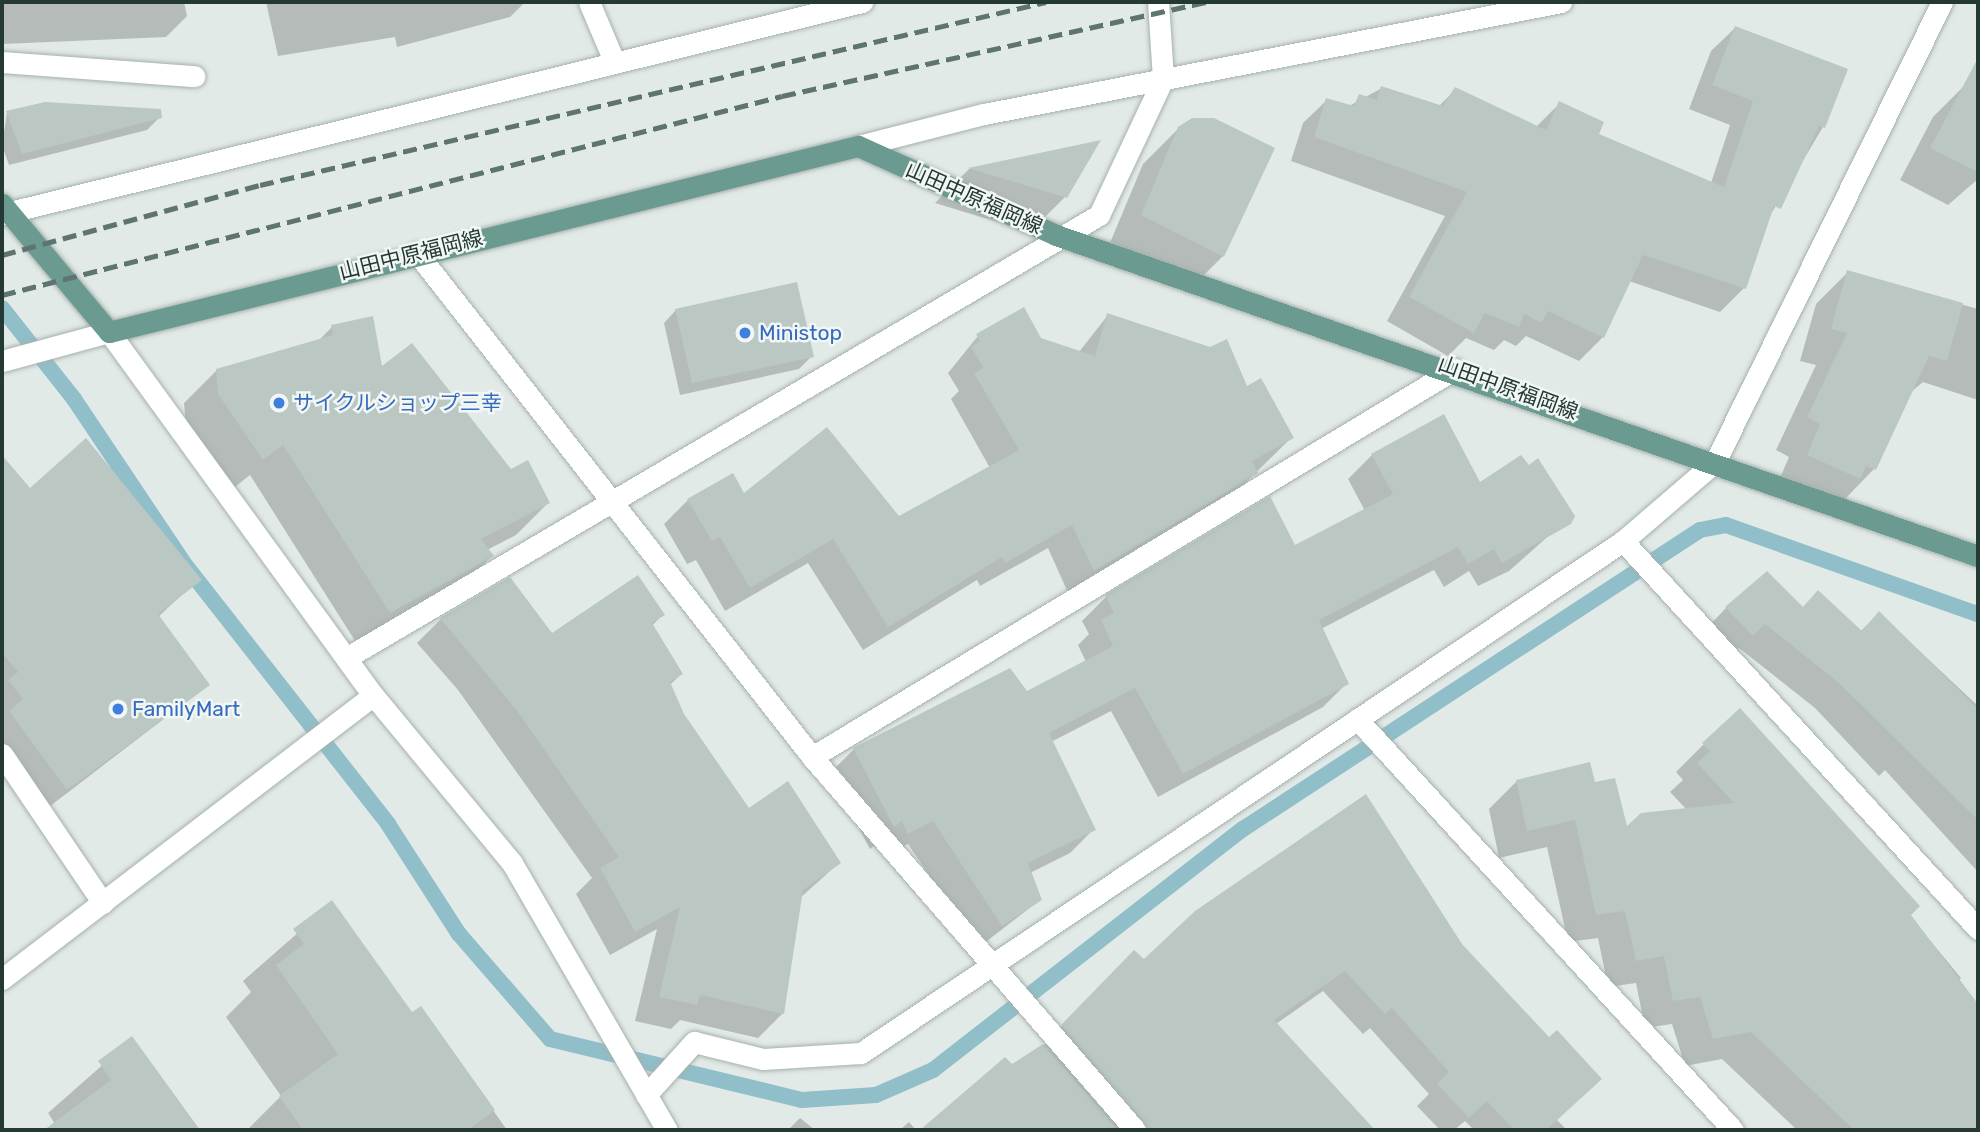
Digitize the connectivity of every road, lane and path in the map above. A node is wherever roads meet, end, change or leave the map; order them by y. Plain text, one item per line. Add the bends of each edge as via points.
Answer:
1 (589, 2) edge
2 (862, 2) edge
3 (1158, 2) edge
4 (1561, 2) edge
5 (1942, 2) edge
6 (614, 61) junction
7 (2, 62) edge
8 (194, 76) dead end
9 (1163, 79) junction
10 (859, 146) junction
11 (4, 210) edge
12 (1056, 235) junction
13 (417, 253) junction
14 (109, 332) junction
15 (4, 360) edge
16 (1455, 369) junction
17 (1715, 462) junction
18 (613, 504) junction
19 (1623, 541) junction
20 (1978, 556) edge
21 (346, 658) junction
22 (373, 695) junction
23 (1357, 719) junction
24 (2, 754) edge
25 (812, 757) junction
26 (103, 904) junction
27 (1978, 929) edge
28 (991, 971) junction
29 (2, 979) edge
30 (646, 1095) junction
31 (667, 1130) edge
32 (1135, 1130) edge
33 (1733, 1130) edge

1 - 6 street
2 - 6 street
3 - 9 street
4 - 9 street
5 - 17 street
6 - 11 street
7 - 8 street
9 - 10 street
9 - 12 street via 1099,215
10 - 12 main road, 山田中原福岡線
10 - 13 main road, 山田中原福岡線
11 - 14 main road
12 - 16 main road, 山田中原福岡線
12 - 18 street
13 - 14 main road, 山田中原福岡線
13 - 18 street
14 - 15 street
14 - 21 street
16 - 17 main road, 山田中原福岡線
16 - 25 street
17 - 19 street
17 - 20 main road, 山田中原福岡線
18 - 21 street
18 - 25 street
19 - 23 street
19 - 27 street
21 - 22 street
22 - 26 street
22 - 30 street via 512,863
23 - 28 street
23 - 33 street
24 - 26 street
25 - 28 street
26 - 29 street
28 - 30 street via 861,1053 763,1059 694,1042
28 - 32 street
30 - 31 street

